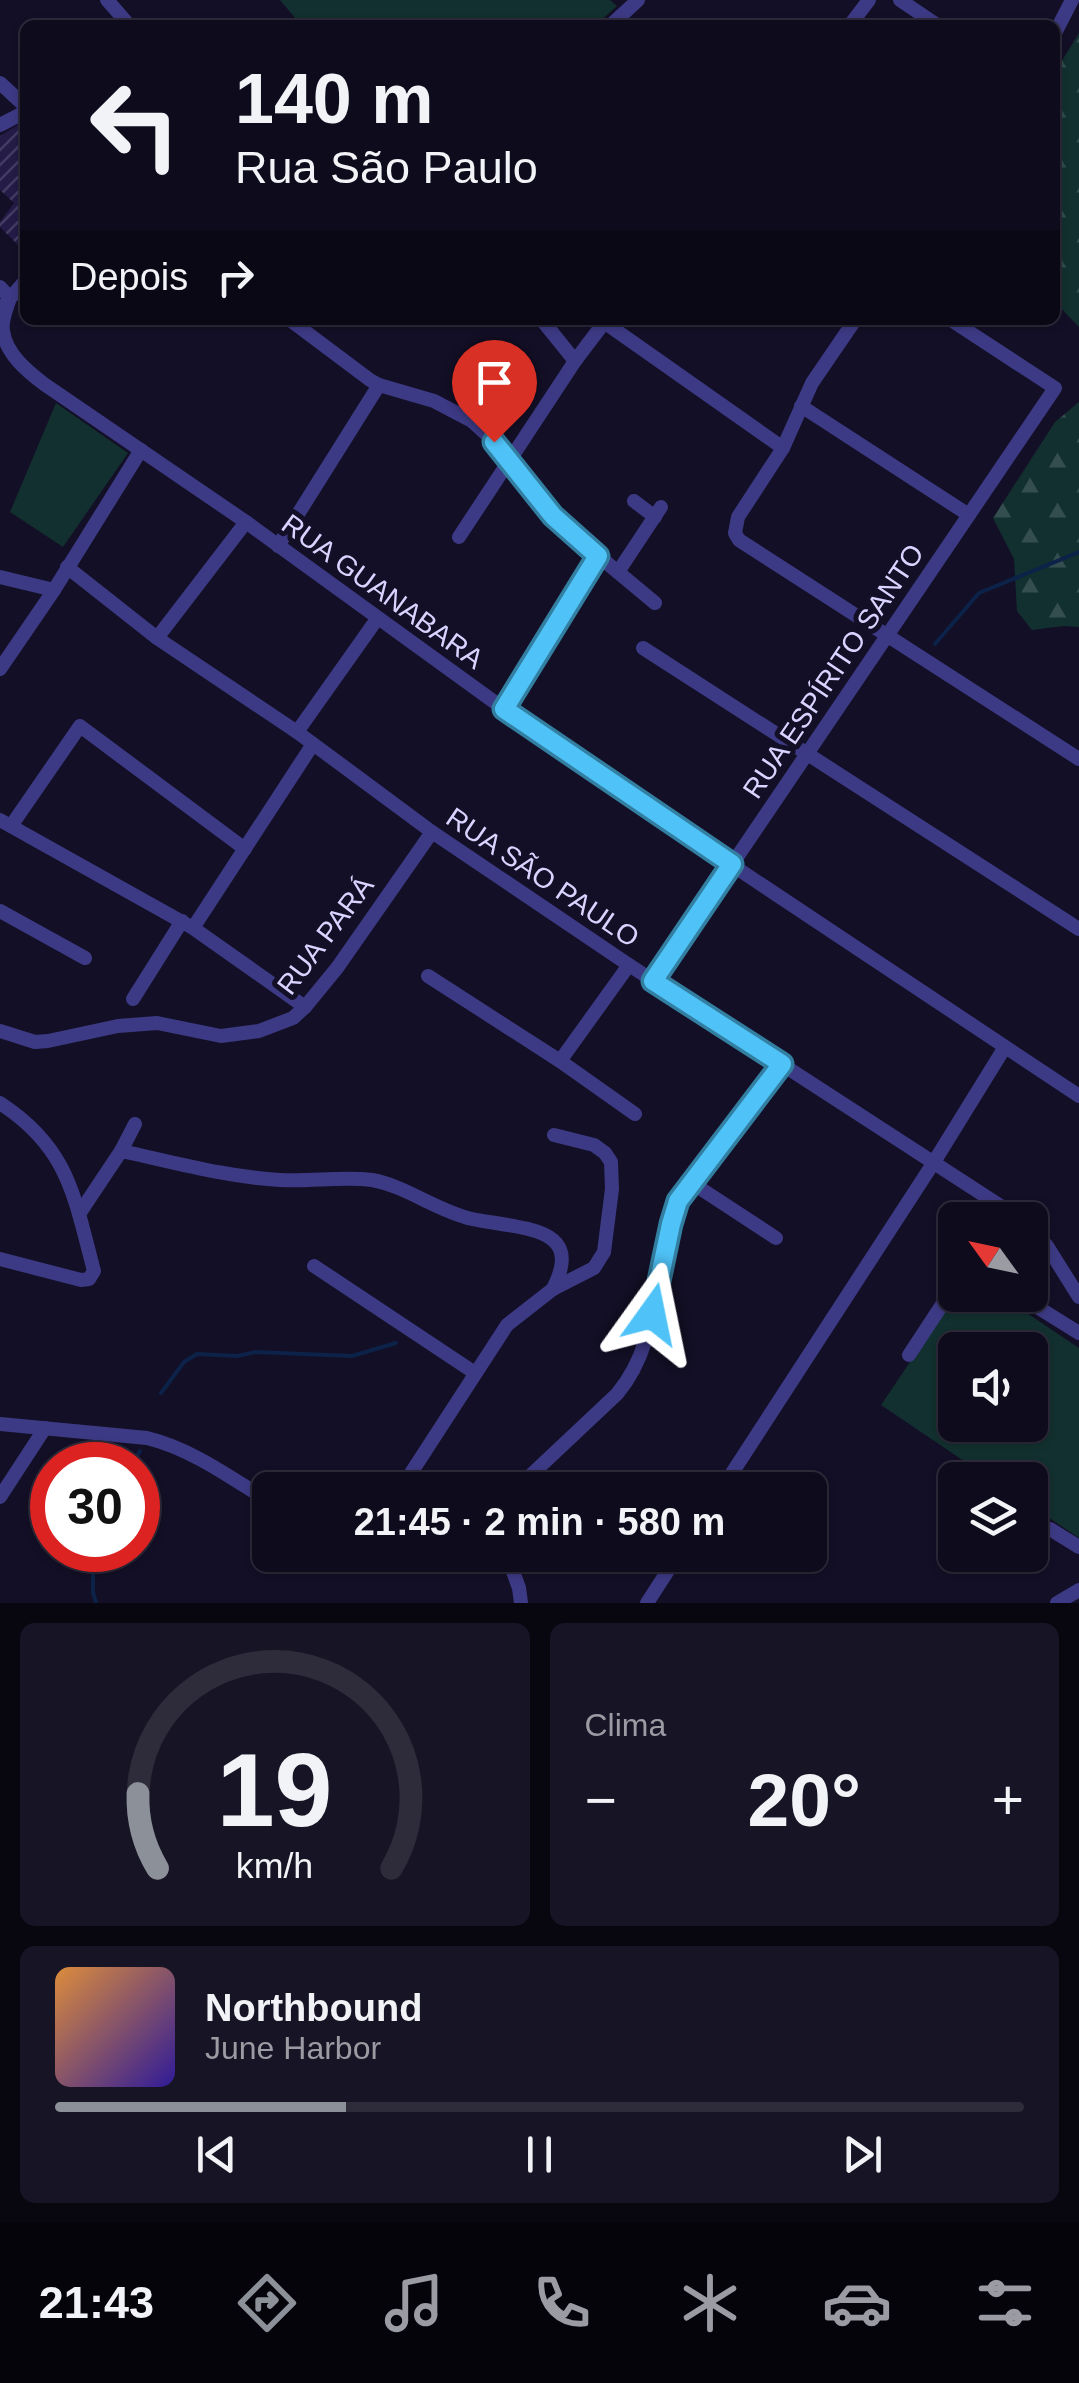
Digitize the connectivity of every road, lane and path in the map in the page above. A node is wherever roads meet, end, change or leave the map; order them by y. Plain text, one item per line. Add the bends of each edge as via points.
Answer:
1 (107, 0) edge
2 (870, 0) edge
3 (900, 0) edge
4 (1072, 0) edge
5 (125, 20) edge
6 (854, 20) edge
7 (930, 20) edge
8 (1060, 23) edge
9 (0, 83) edge
10 (20, 104) edge
11 (5, 292) edge
12 (0, 312) edge
13 (297, 325) edge
14 (546, 325) edge
15 (602, 325) edge
16 (611, 325) edge
17 (851, 325) edge
18 (958, 325) edge
19 (575, 361) junction
20 (379, 385) junction
21 (801, 406) junction
22 (783, 448) junction
23 (141, 450) junction
24 (508, 460) junction
25 (634, 501) dead end
26 (969, 516) junction
27 (246, 522) junction
28 (459, 537) dead end
29 (278, 546) junction
30 (598, 556) junction
31 (67, 567) junction
32 (618, 572) junction
33 (0, 578) edge
34 (54, 590) junction
35 (655, 603) dead end
36 (377, 619) junction
37 (888, 635) junction
38 (157, 638) junction
39 (642, 648) dead end
40 (0, 668) edge
41 (504, 709) junction
42 (297, 732) junction
43 (313, 744) junction
44 (807, 754) junction
45 (1079, 759) edge
46 (6, 823) edge
47 (432, 832) junction
48 (245, 849) junction
49 (732, 864) junction
50 (0, 911) edge
51 (188, 924) junction
52 (1079, 929) edge
53 (85, 958) dead end
54 (629, 965) junction
55 (428, 976) dead end
56 (653, 981) junction
57 (133, 999) dead end
58 (305, 1007) junction
59 (0, 1031) edge
60 (1005, 1047) junction
61 (560, 1062) junction
62 (782, 1064) junction
63 (1079, 1096) edge
64 (0, 1103) edge
65 (635, 1114) dead end
66 (135, 1124) dead end
67 (554, 1135) dead end
68 (121, 1150) junction
69 (934, 1162) junction
70 (692, 1184) junction
71 (998, 1202) edge
72 (79, 1214) junction
73 (776, 1238) dead end
74 (1048, 1246) edge
75 (0, 1258) edge
76 (314, 1266) dead end
77 (553, 1290) junction
78 (1079, 1297) edge
79 (938, 1312) edge
80 (1045, 1312) edge
81 (1079, 1333) edge
82 (909, 1356) dead end
83 (476, 1373) junction
84 (0, 1424) edge
85 (45, 1428) junction
86 (412, 1472) edge
87 (534, 1472) edge
88 (733, 1472) edge
89 (252, 1491) edge
90 (0, 1496) edge
91 (1050, 1529) dead end
92 (1079, 1547) edge
93 (513, 1572) edge
94 (667, 1572) edge
95 (1079, 1590) edge
96 (521, 1603) edge
97 (647, 1603) edge
98 (1058, 1603) edge

1 - 5 street
2 - 6 street
3 - 7 street
4 - 8 street
9 - 10 street
11 - 12 street
11 - 23 street, RUA GUANABARA via 2,330 22,365
13 - 20 street
14 - 19 street
15 - 19 street
16 - 22 street
17 - 21 street
18 - 26 street, RUA ESPÍRITO SANTO via 1055,388
19 - 24 street
20 - 24 street via 454,410
20 - 29 street
21 - 22 street
21 - 26 street
22 - 37 street via 738,517 736,534
23 - 27 street, RUA GUANABARA
23 - 31 street
24 - 28 street
24 - 30 street via 553,516
25 - 32 street via 658,512
26 - 37 street, RUA ESPÍRITO SANTO
27 - 29 street, RUA GUANABARA
27 - 38 street
29 - 36 street, RUA GUANABARA
30 - 32 street
30 - 41 street
31 - 34 street
31 - 38 street, RUA SÃO PAULO
32 - 35 street
33 - 34 street
34 - 40 street
36 - 41 street, RUA GUANABARA
36 - 42 street
37 - 44 street, RUA ESPÍRITO SANTO
37 - 45 street
38 - 42 street, RUA SÃO PAULO
39 - 44 street
41 - 49 street, RUA GUANABARA
42 - 43 street, RUA SÃO PAULO
43 - 47 street, RUA SÃO PAULO
43 - 48 street
44 - 49 street, RUA ESPÍRITO SANTO
44 - 52 street
46 - 48 street via 80,726
46 - 51 street
47 - 54 street, RUA SÃO PAULO
47 - 58 street, RUA PARÁ
48 - 51 street
49 - 56 street, RUA ESPÍRITO SANTO
49 - 60 street, RUA GUANABARA
50 - 53 street
51 - 57 street
51 - 58 street
54 - 56 street, RUA SÃO PAULO
54 - 61 street
55 - 61 street
56 - 62 street, RUA SÃO PAULO
58 - 59 street, RUA PARÁ via 274,1027 221,1036 157,1024 48,1042
60 - 63 street, RUA GUANABARA
60 - 69 street
61 - 65 street
62 - 69 street, RUA SÃO PAULO
62 - 70 street
64 - 72 street via 52,1148
66 - 68 street
67 - 77 street via 594,1145 613,1174 600,1261
68 - 72 street
68 - 77 street via 259,1178 384,1183 452,1213 530,1230 558,1246 562,1265
69 - 71 street, RUA SÃO PAULO
69 - 88 street
70 - 73 street
70 - 87 street via 674,1210 646,1341 631,1378
72 - 75 street via 94,1270 89,1278
74 - 78 street
76 - 83 street
77 - 83 street via 507,1325
79 - 82 street
80 - 81 street
83 - 86 street
84 - 85 street
85 - 89 street via 162,1441
85 - 90 street
91 - 92 street
93 - 96 street
94 - 97 street
95 - 98 street

